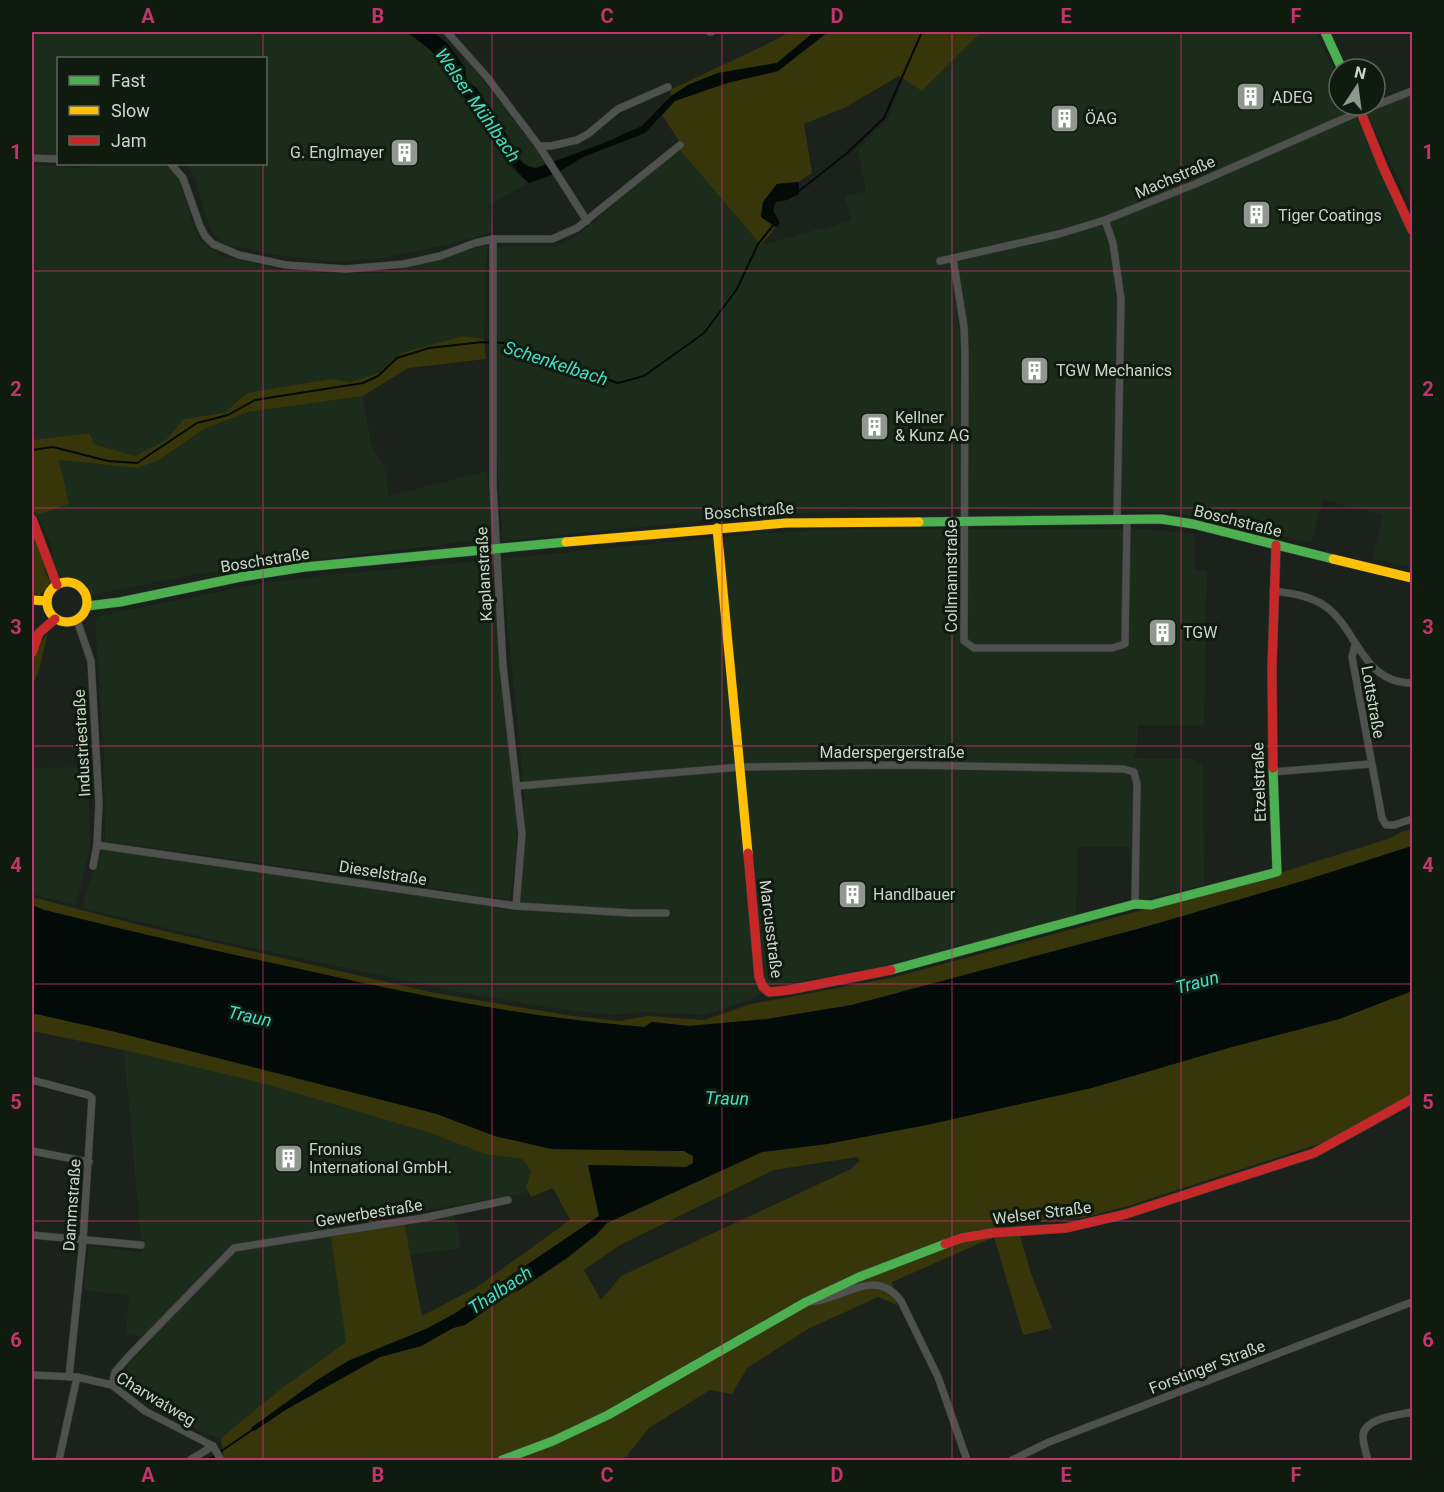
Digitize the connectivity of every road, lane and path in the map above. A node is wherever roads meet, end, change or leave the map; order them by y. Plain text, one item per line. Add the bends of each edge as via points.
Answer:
1 (447, 32) edge
2 (1325, 32) edge
3 (1336, 57) edge
4 (668, 87) dead end
5 (1413, 91) edge
6 (1387, 99) edge
7 (1340, 117) edge
8 (1364, 117) edge
9 (680, 145) dead end
10 (539, 146) junction
11 (32, 158) edge
12 (57, 159) edge
13 (172, 165) edge
14 (1105, 220) junction
15 (587, 221) junction
16 (1413, 230) edge
17 (493, 239) junction
18 (953, 258) junction
19 (940, 261) dead end
20 (32, 519) edge
21 (1122, 519) junction
22 (965, 520) junction
23 (717, 528) junction
24 (1276, 545) junction
25 (496, 548) junction
26 (1413, 578) edge
27 (57, 585) junction
28 (1273, 591) junction
29 (32, 600) edge
30 (47, 601) junction
31 (87, 606) junction
32 (55, 619) junction
33 (77, 620) junction
34 (1355, 645) junction
35 (32, 653) edge
36 (1413, 683) edge
37 (1371, 764) junction
38 (740, 767) junction
39 (1272, 772) junction
40 (518, 786) junction
41 (1413, 819) edge
42 (98, 845) junction
43 (93, 866) dead end
44 (1135, 904) junction
45 (516, 906) junction
46 (666, 913) dead end
47 (32, 1080) edge
48 (1413, 1099) edge
49 (32, 1151) edge
50 (89, 1162) junction
51 (508, 1200) dead end
52 (32, 1235) edge
53 (83, 1241) junction
54 (141, 1245) dead end
55 (806, 1302) junction
56 (1413, 1302) edge
57 (32, 1375) edge
58 (73, 1377) junction
59 (112, 1385) junction
60 (1413, 1412) edge
61 (214, 1448) junction
62 (220, 1459) edge
63 (59, 1461) edge
64 (190, 1461) edge
65 (502, 1461) edge
66 (967, 1461) edge
67 (1012, 1461) edge
68 (1368, 1461) edge

1 - 10 street
2 - 3 main road
4 - 10 street via 618,109 577,140
5 - 6 street, Machstraße
7 - 14 street, Machstraße via 1195,184
8 - 16 main road
9 - 15 street
10 - 15 street
11 - 12 street
13 - 17 street via 183,178 205,236 213,244 239,255 308,267 366,268 440,256
14 - 18 street, Machstraße
14 - 21 street via 1113,243 1121,298
15 - 17 street via 552,239
17 - 25 street, Kaplanstraße
18 - 19 street, Machstraße
18 - 22 street, Collmannstraße via 964,336
20 - 27 main road
21 - 22 main road, Boschstraße
21 - 22 street, Collmannstraße via 1125,644 1112,648 974,648 964,641
21 - 24 main road, Boschstraße via 1193,524
22 - 23 main road, Boschstraße
23 - 25 main road, Boschstraße
23 - 38 main road, Marcusstraße
24 - 26 main road, Boschstraße
24 - 28 main road, Etzelstraße
25 - 31 main road, Boschstraße via 305,567
25 - 40 street, Kaplanstraße via 503,666
27 - 30 main road
27 - 31 main road via 72,583 80,587
28 - 34 street via 1303,595 1323,605 1340,620
28 - 39 main road, Etzelstraße
29 - 30 main road
30 - 32 main road
31 - 33 main road
32 - 33 main road
32 - 35 main road via 39,633
33 - 42 street, Industriestraße via 91,661
34 - 36 street via 1380,673
34 - 37 street, Lottstraße via 1352,657
37 - 39 street, Lottstraße
37 - 41 street, Lottstraße via 1386,825
38 - 40 street, Maderspergerstraße
38 - 44 street, Maderspergerstraße via 903,765 1134,772
38 - 44 main road, Marcusstraße via 747,906 759,977 770,992 887,970
39 - 44 main road, Etzelstraße via 1277,872 1151,905
40 - 45 street, Kaplanstraße via 522,834
42 - 43 street, Industriestraße
42 - 45 street, Dieselstraße
45 - 46 street, Dieselstraße
47 - 50 street, Dammstraße via 92,1098
48 - 55 main road, Welser Straße via 1314,1153 1093,1223 962,1238 859,1277
49 - 50 street
50 - 53 street, Dammstraße
51 - 59 street, Gewerbestraße via 423,1218 234,1248 129,1356 115,1372
52 - 53 street
53 - 54 street
53 - 58 street, Dammstraße
55 - 65 main road, Welser Straße via 608,1415
55 - 66 street via 819,1302 866,1284 884,1285 895,1293 938,1377
56 - 67 street, Forstinger Straße via 1049,1442
57 - 58 street, Charwatweg
58 - 59 street, Charwatweg
58 - 63 street, Dammstraße
59 - 61 street, Charwatweg via 145,1411
60 - 68 street via 1366,1426 1362,1435
61 - 62 street
61 - 64 street

